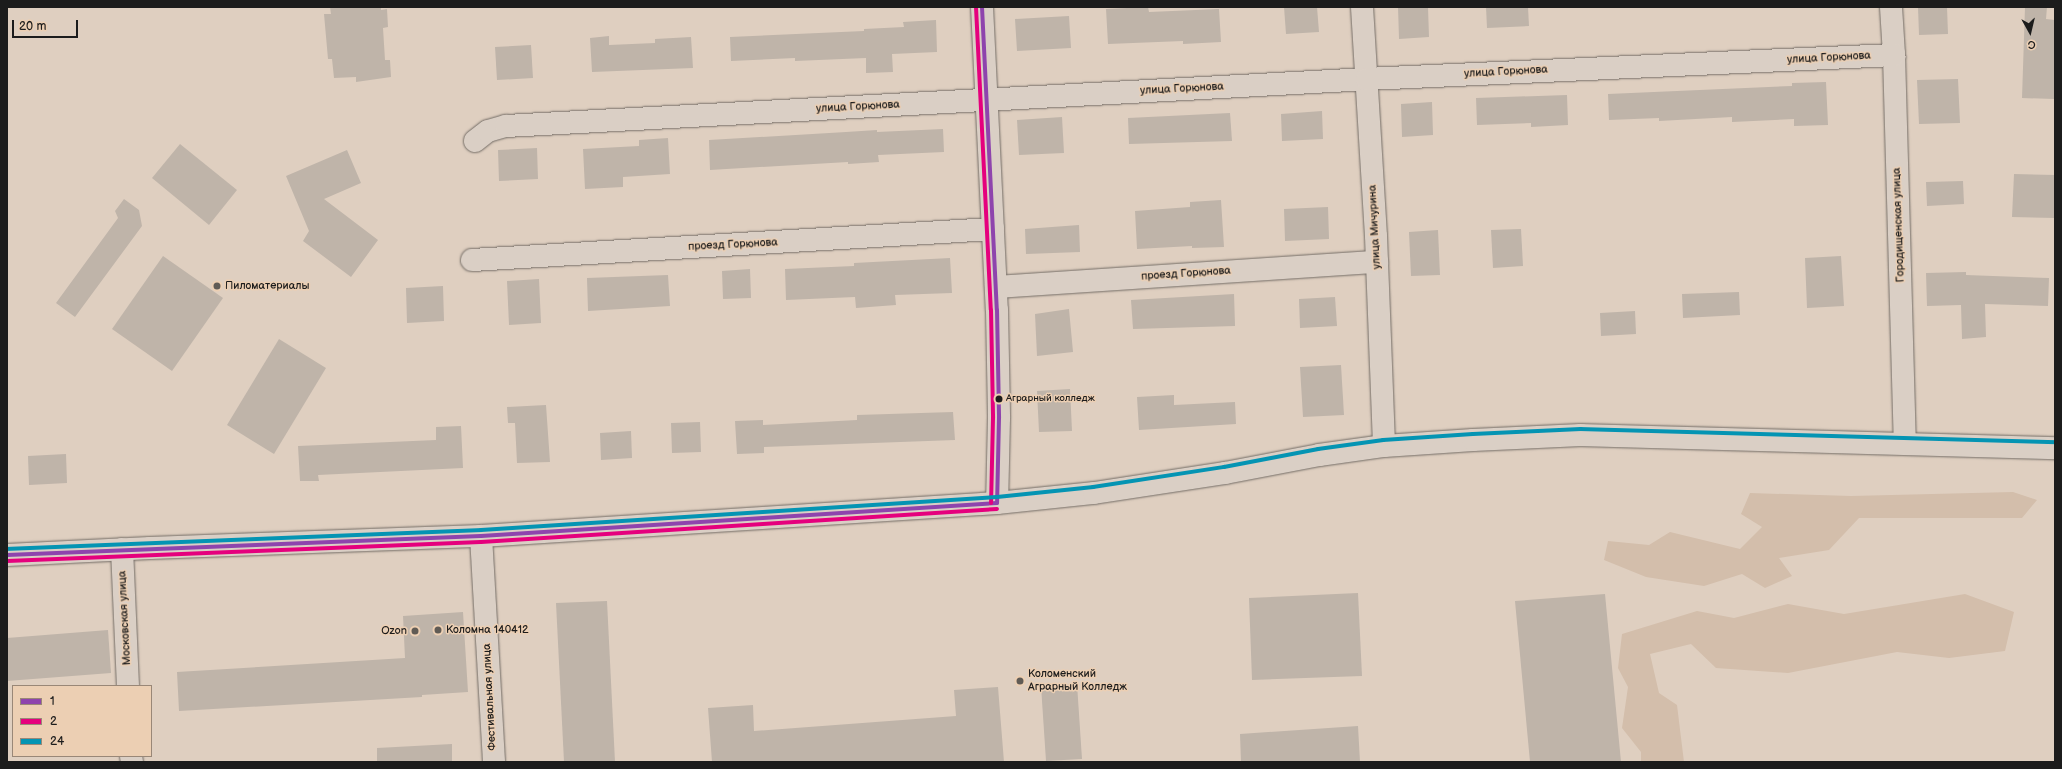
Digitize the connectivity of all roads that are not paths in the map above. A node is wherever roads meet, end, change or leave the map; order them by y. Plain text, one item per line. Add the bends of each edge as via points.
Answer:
1 (982, 7) edge
2 (1362, 7) edge
3 (1891, 7) edge
4 (1894, 55) junction
5 (1367, 79) junction
6 (987, 100) junction
7 (475, 141) dead end
8 (993, 229) junction
9 (472, 260) dead end
10 (1377, 262) junction
11 (996, 287) junction
12 (1905, 444) junction
13 (1384, 446) junction
14 (2055, 448) edge
15 (997, 503) junction
16 (481, 536) junction
17 (122, 549) junction
18 (7, 555) edge
19 (128, 685) edge
20 (494, 762) edge

1 - 6 street
2 - 5 street, улица Мичурина
3 - 4 street, Городищенская улица
4 - 5 street, улица Горюнова
4 - 12 street, Городищенская улица
5 - 6 street, улица Горюнова
5 - 10 street, улица Мичурина
6 - 7 street, улица Горюнова via 506,126 488,131
6 - 8 street
8 - 9 street, проезд Горюнова
8 - 11 street
10 - 11 street, проезд Горюнова
10 - 13 street, улица Мичурина
11 - 15 street via 999,418
12 - 13 street via 1580,435
12 - 14 street
13 - 15 street via 1094,493
15 - 16 street
16 - 17 street
16 - 20 street, Фестивальная улица
17 - 18 street
17 - 19 street, Московская улица

